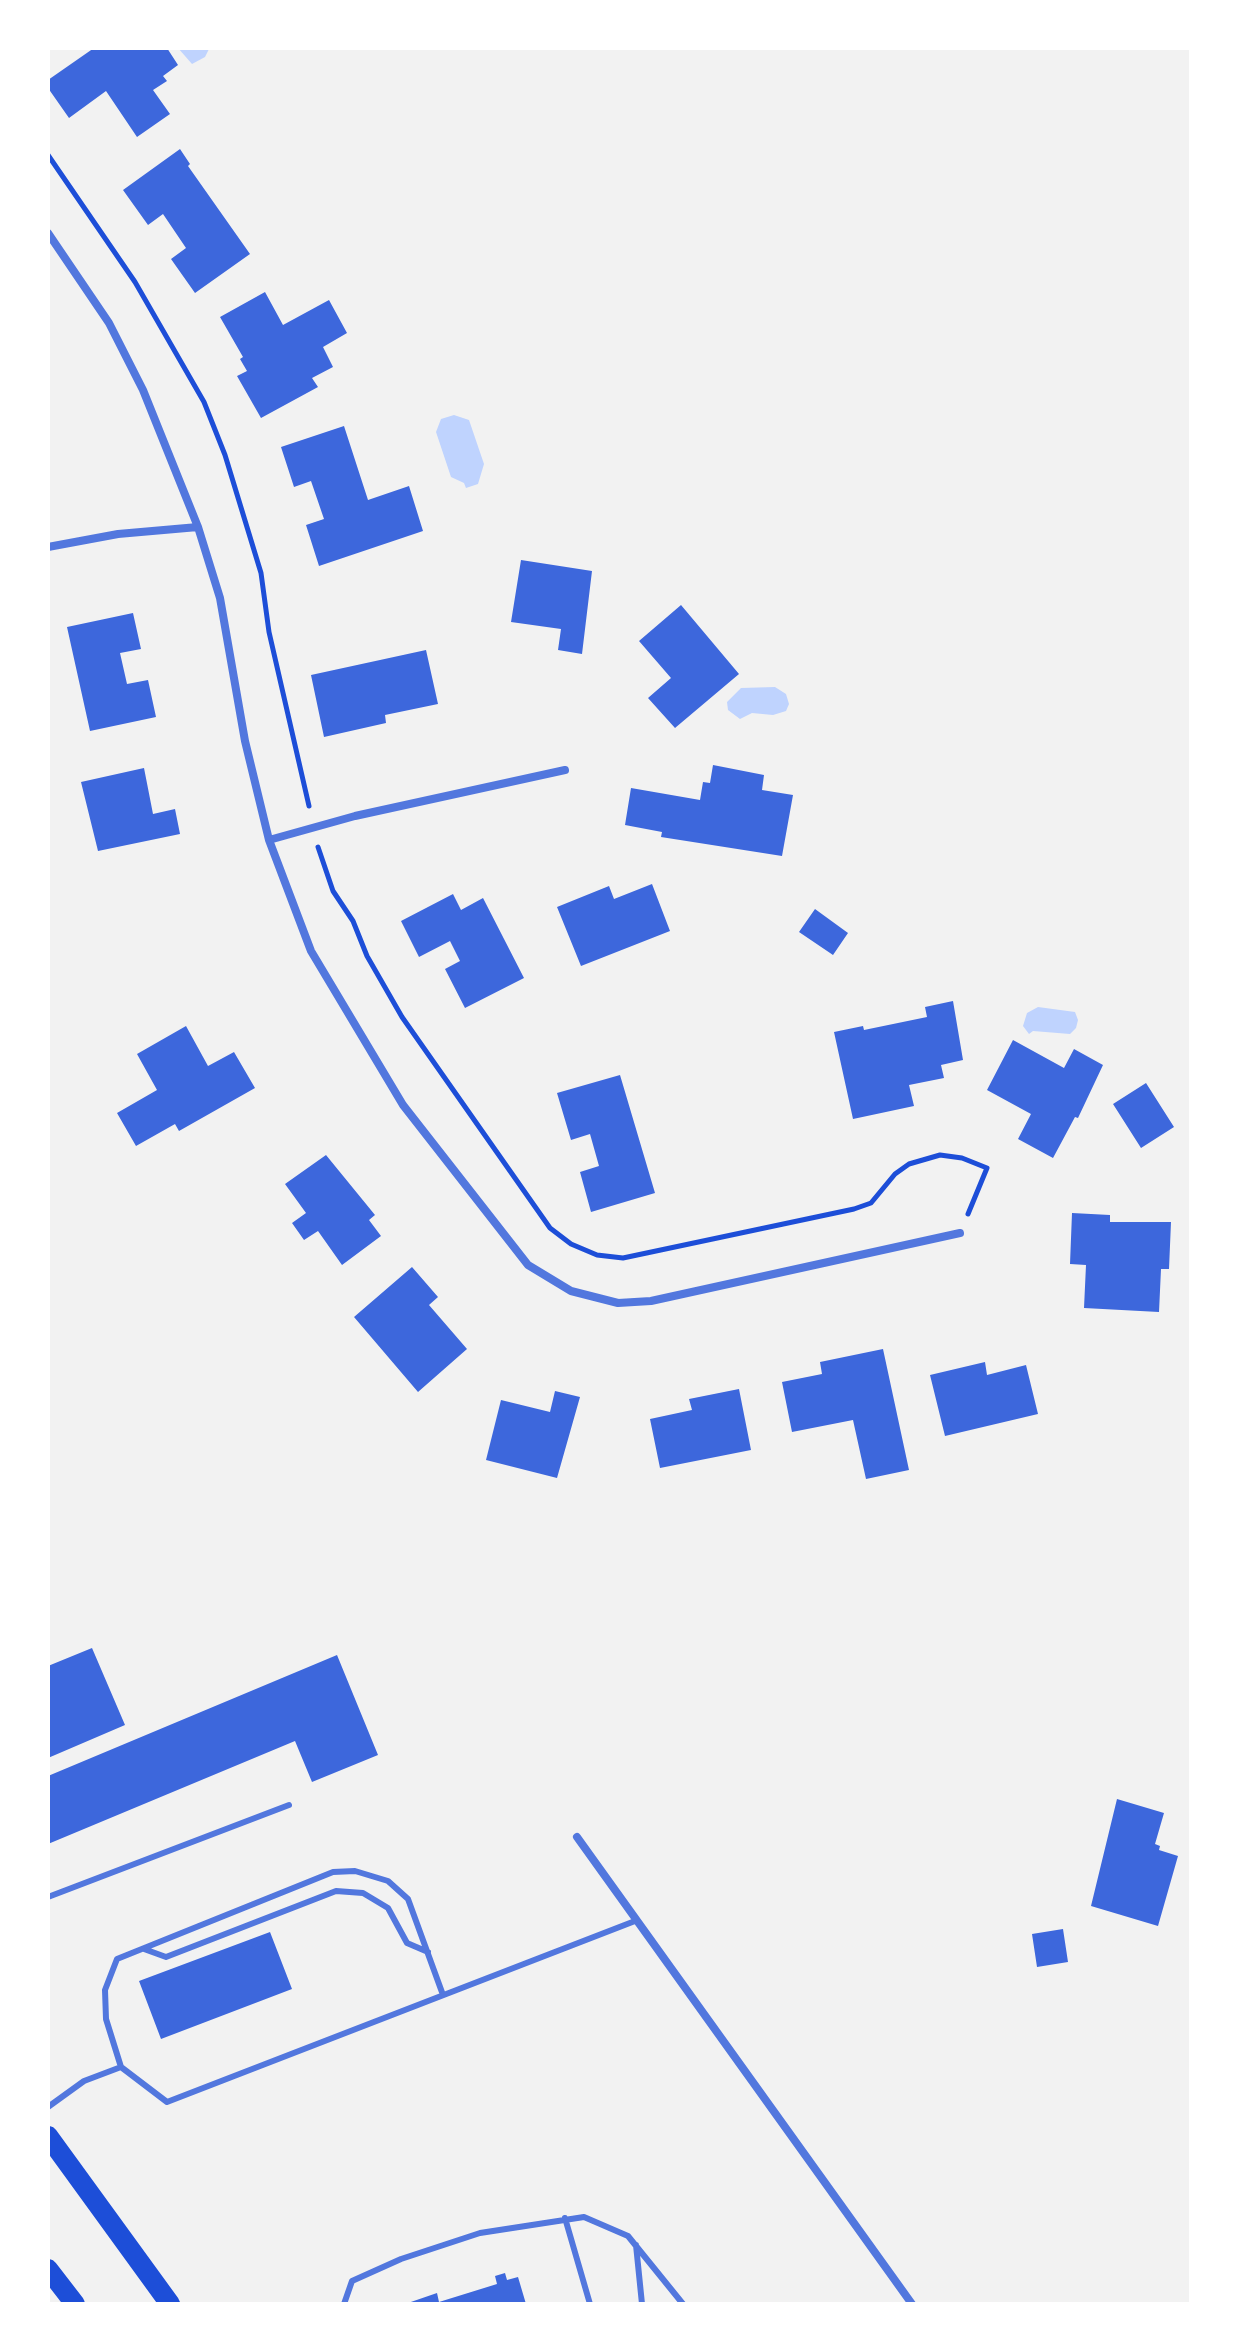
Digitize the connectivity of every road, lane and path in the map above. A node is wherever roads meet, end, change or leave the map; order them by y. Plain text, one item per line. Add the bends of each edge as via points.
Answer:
1 (48, 155) edge
2 (48, 233) edge
3 (198, 527) junction
4 (48, 547) edge
5 (565, 770) dead end
6 (314, 827) junction
7 (269, 840) junction
8 (960, 1233) joint
9 (289, 1805) dead end
10 (577, 1837) dead end
11 (48, 1897) edge
12 (635, 1921) junction
13 (143, 1949) junction
14 (428, 1952) junction
15 (443, 1995) junction
16 (121, 2067) junction
17 (48, 2107) edge
18 (48, 2136) edge
19 (565, 2218) junction
20 (636, 2245) junction
21 (48, 2269) edge
22 (75, 2304) edge
23 (170, 2304) edge
24 (344, 2304) edge
25 (590, 2304) edge
26 (642, 2304) edge
27 (683, 2304) edge
28 (912, 2304) edge

1 - 6 path via 135,282 210,415 261,573 269,632
2 - 3 street via 109,323
3 - 4 street
3 - 7 street via 220,598
5 - 6 street
6 - 7 street
6 - 8 path via 333,891 402,1017 550,1228 571,1244 623,1258 854,1209 871,1203 909,1164 940,1155 987,1168
7 - 8 street via 311,951 403,1105 528,1265 549,1280 618,1303 651,1301
9 - 11 lane
10 - 12 street
12 - 15 lane
12 - 28 street
13 - 14 lane via 166,1957 336,1891 363,1893 388,1908 407,1943
13 - 14 lane via 333,1872 355,1871 388,1881 408,1899
13 - 16 lane via 117,1959 105,1990 106,2019
14 - 15 lane
15 - 16 lane via 167,2102
16 - 17 lane via 84,2081
18 - 23 main road
19 - 20 lane via 584,2217 628,2236
19 - 24 lane via 480,2233 401,2259 352,2281
19 - 25 lane
20 - 26 lane
20 - 27 lane
21 - 22 main road

